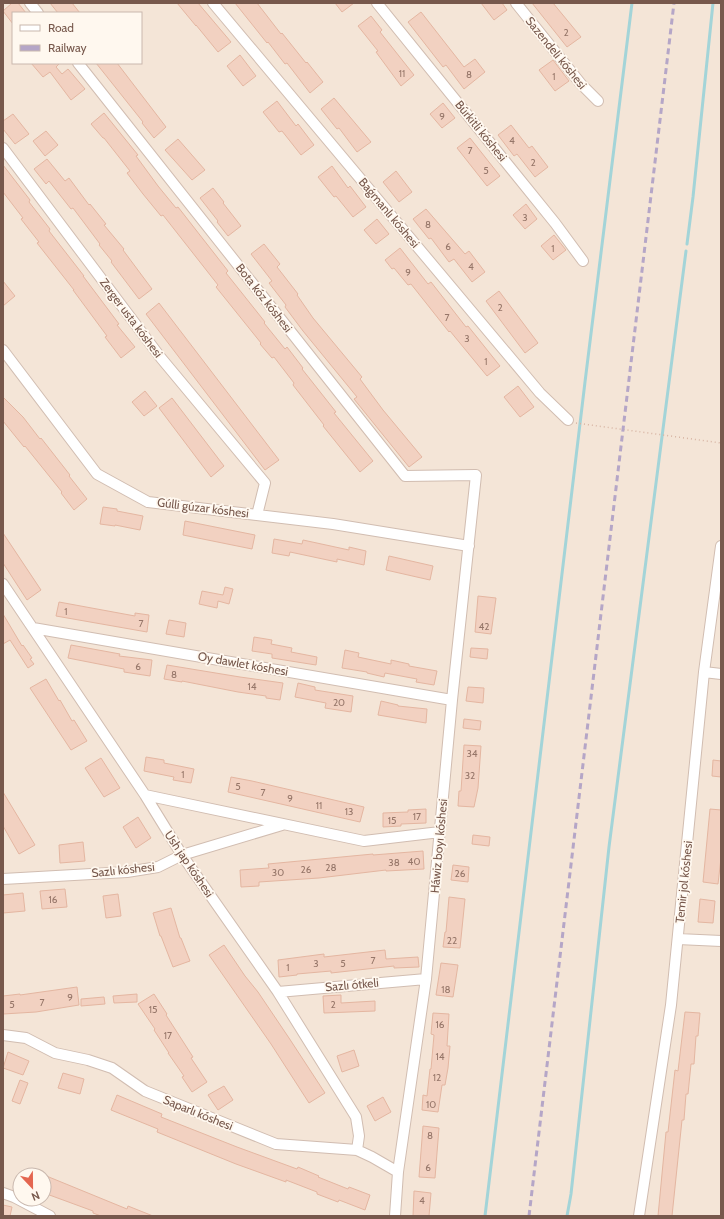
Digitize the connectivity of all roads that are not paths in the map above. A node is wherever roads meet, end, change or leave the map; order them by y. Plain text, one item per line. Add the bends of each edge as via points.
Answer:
1 (30, 3) edge
2 (213, 3) edge
3 (377, 3) edge
4 (516, 3) edge
5 (37, 12) edge
6 (79, 64) edge
7 (598, 101) dead end
8 (3, 148) edge
9 (583, 261) dead end
10 (3, 350) edge
11 (568, 420) road end
12 (476, 475) joint
13 (257, 515) junction
14 (469, 546) junction
15 (720, 553) edge
16 (3, 584) edge
17 (33, 628) junction
18 (704, 672) junction
19 (721, 674) edge
20 (452, 700) junction
21 (145, 795) junction
22 (284, 824) junction
23 (440, 832) junction
24 (182, 855) junction
25 (3, 879) edge
26 (678, 939) junction
27 (721, 941) edge
28 (426, 979) junction
29 (278, 992) junction
30 (3, 1035) edge
31 (357, 1150) junction
32 (398, 1172) junction
33 (3, 1193) edge
34 (50, 1216) edge
35 (395, 1216) edge
36 (639, 1216) edge

1 - 5 street
2 - 11 street, Baǵmanlı kóshesi via 540,393
3 - 9 street, Búrkitli kóshesi
4 - 7 street, Sazendeli kóshesi via 581,84
6 - 12 street, Bota kóz kóshesi via 405,476
8 - 13 street, Zerger usta kóshesi via 161,358 265,483
10 - 13 street, Gúlli gúzar kóshesi via 97,474 148,502
12 - 14 street, Háwiz boyı kóshesi
13 - 14 street, Gúlli gúzar kóshesi via 333,524
14 - 20 street, Háwiz boyı kóshesi
15 - 18 street, Temir jol kóshesi
16 - 17 street, Ush jap kóshesi
17 - 20 street, Oy dawlet kóshesi
17 - 21 street, Ush jap kóshesi
18 - 19 street
18 - 26 street, Temir jol kóshesi
20 - 23 street, Háwiz boyı kóshesi
21 - 22 street, Sazlı kóshesi
21 - 24 street, Ush jap kóshesi
22 - 23 street, Sazlı kóshesi via 364,841
22 - 24 street, Sazlı kóshesi
23 - 28 street, Háwiz boyı kóshesi
24 - 25 street, Sazlı kóshesi via 158,867 127,872
24 - 29 street, Ush jap kóshesi
26 - 27 street
26 - 36 street, Temir jol kóshesi via 670,1013
28 - 29 street, Sazlı ótkeli
28 - 32 street, Háwiz boyı kóshesi
29 - 31 street, Ush jap kóshesi via 356,1117
30 - 31 street, Saparlı kóshesi via 26,1038 55,1053 112,1068 145,1091 276,1144
31 - 32 street, Saparlı kóshesi
32 - 35 street, Háwiz boyı kóshesi
33 - 34 street

